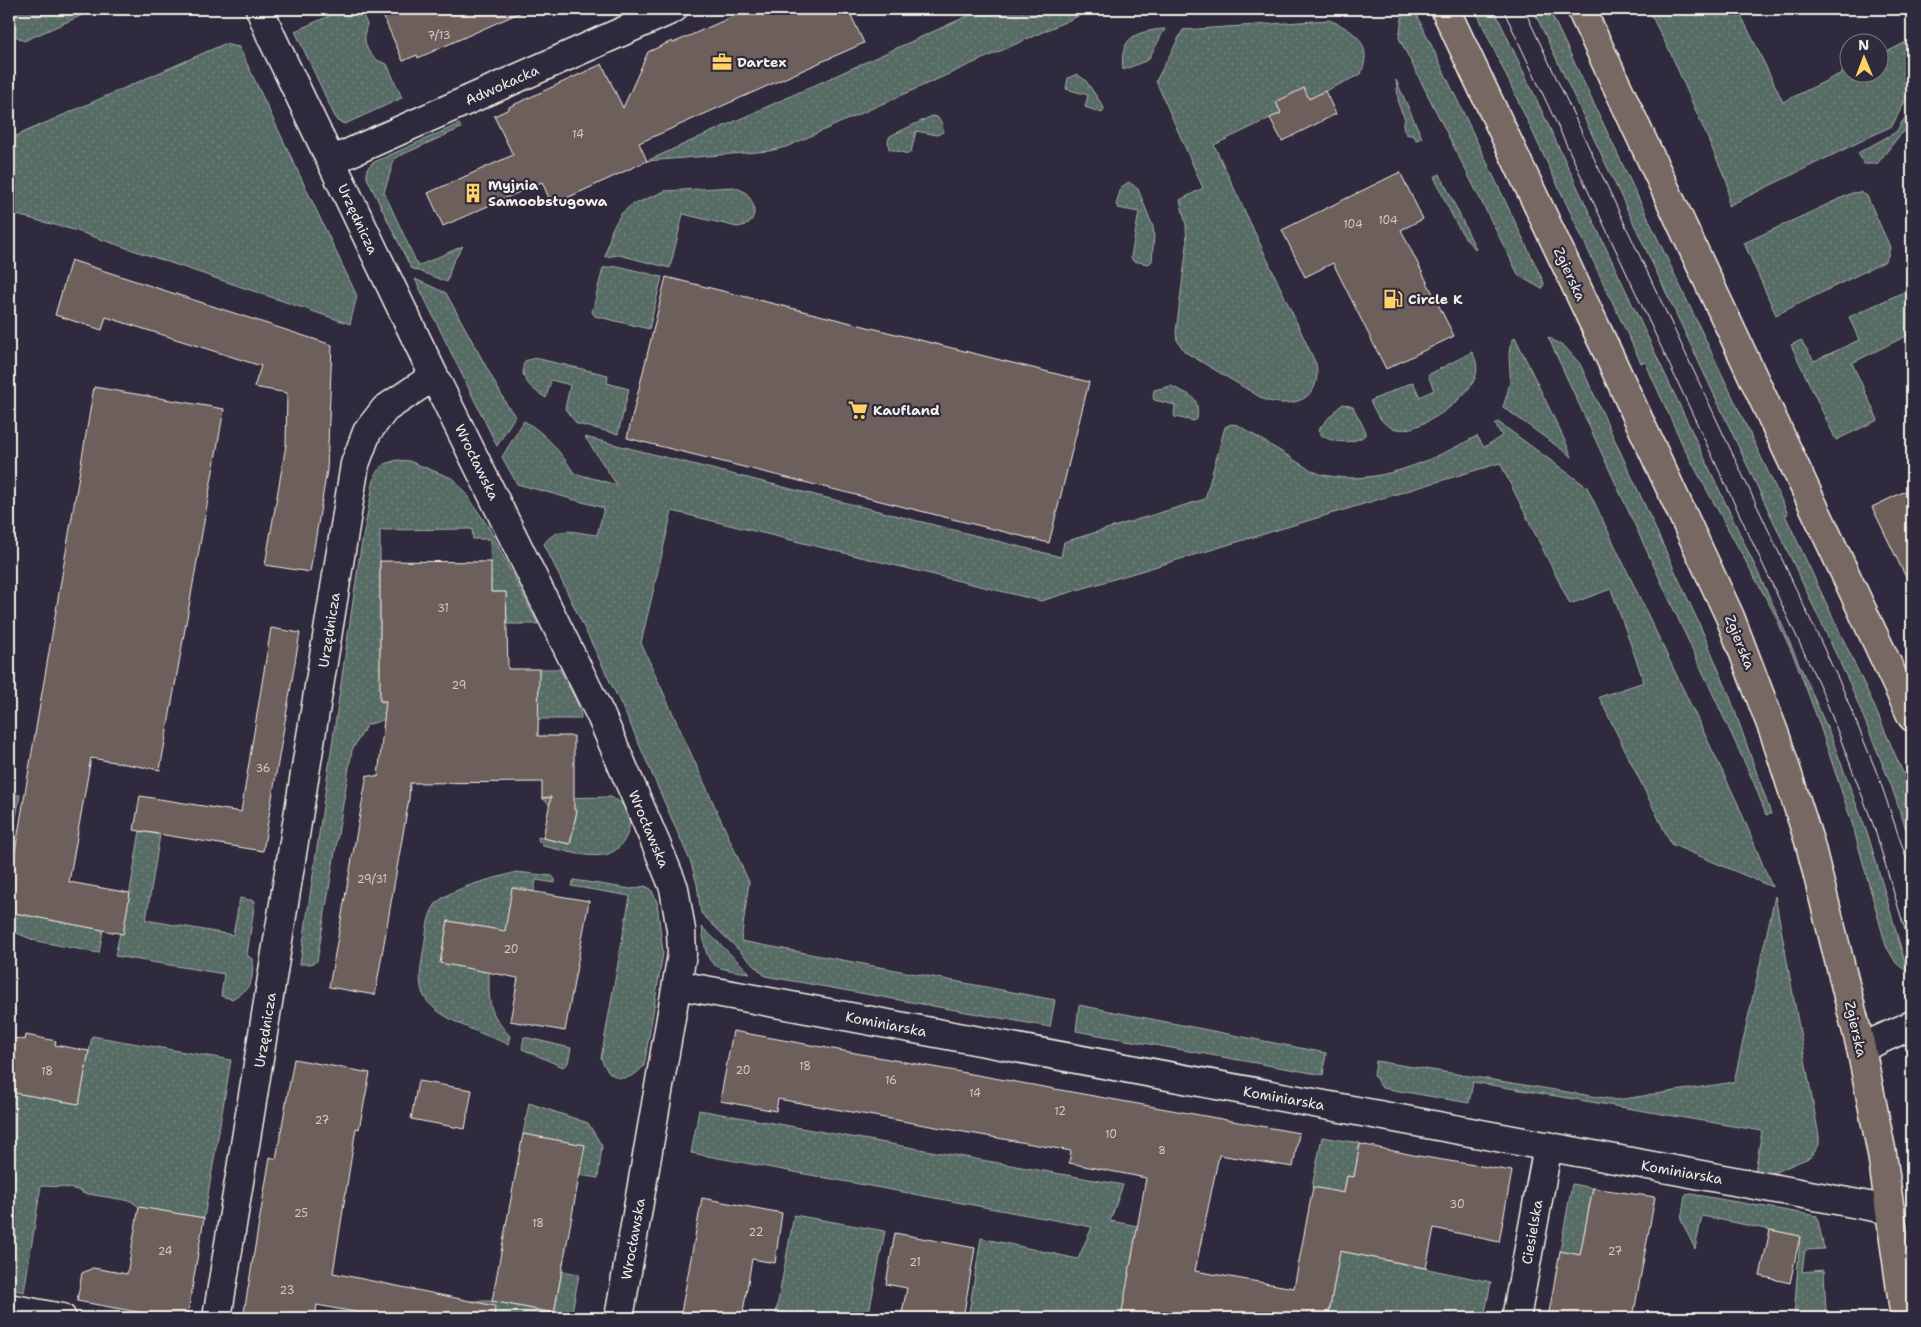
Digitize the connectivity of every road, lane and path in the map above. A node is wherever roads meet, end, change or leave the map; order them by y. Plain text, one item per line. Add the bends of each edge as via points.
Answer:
1 (260, 9) edge
2 (673, 9) edge
3 (1445, 9) edge
4 (1581, 9) edge
5 (331, 161) junction
6 (434, 376) junction
7 (1912, 717) edge
8 (678, 985) junction
9 (1912, 1025) edge
10 (1861, 1048) junction
11 (1548, 1146) junction
12 (1890, 1210) junction
13 (9, 1308) edge
14 (62, 1318) edge
15 (218, 1318) edge
16 (618, 1318) edge
17 (1516, 1318) edge
18 (1905, 1318) edge

1 - 5 street, Urzędnicza
2 - 5 street, Adwokacka
3 - 10 main road, Zgierska via 1730,617 1776,735 1810,844
4 - 7 main road
5 - 6 street, Urzędnicza
6 - 8 street, Wrocławska via 600,716 674,888 682,954
6 - 15 street, Urzędnicza via 385,409 367,432 355,464
8 - 11 street, Kominiarska
8 - 16 street, Wrocławska
9 - 10 street
10 - 12 main road, Zgierska
11 - 12 street, Kominiarska
11 - 17 street, Ciesielska
12 - 18 main road, Zgierska
13 - 14 street

